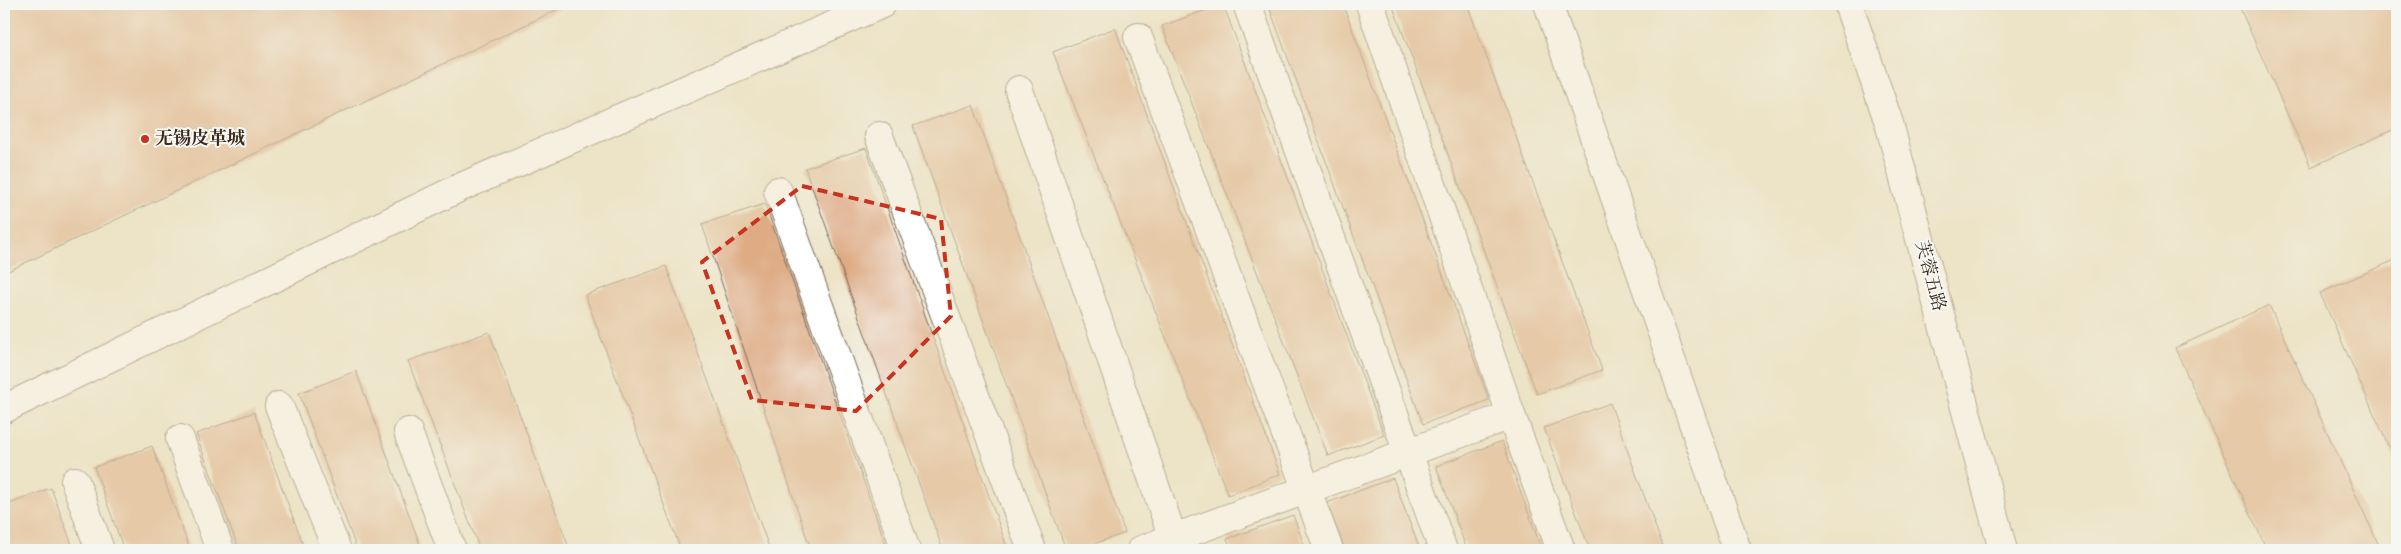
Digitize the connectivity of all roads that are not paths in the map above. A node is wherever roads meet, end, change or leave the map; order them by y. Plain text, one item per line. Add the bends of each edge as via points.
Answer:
1 (882, 4) edge
2 (1247, 4) edge
3 (1370, 4) edge
4 (1548, 4) edge
5 (1848, 4) edge
6 (1138, 37) dead end
7 (1019, 90) dead end
8 (880, 136) dead end
9 (778, 191) dead end
10 (279, 406) dead end
11 (4, 409) edge
12 (1511, 415) junction
13 (408, 432) dead end
14 (180, 439) dead end
15 (1408, 453) junction
16 (75, 481) dead end
17 (1306, 490) junction
18 (1175, 544) edge
19 (100, 550) edge
20 (220, 550) edge
21 (337, 550) edge
22 (452, 550) edge
23 (906, 550) edge
24 (1032, 550) edge
25 (1141, 550) edge
26 (1329, 550) edge
27 (1443, 550) edge
28 (1561, 550) edge
29 (1737, 550) edge
30 (2003, 550) edge

1 - 11 street via 460,188
2 - 15 street
3 - 12 street
4 - 29 street
5 - 30 street, 芙蓉五路 via 1889,123
6 - 17 street
7 - 18 street
8 - 24 street
9 - 23 street
10 - 21 street
12 - 15 street
12 - 28 street
13 - 22 street
14 - 20 street
15 - 17 street
15 - 27 street
16 - 19 street
17 - 18 street
17 - 26 street
18 - 25 street

